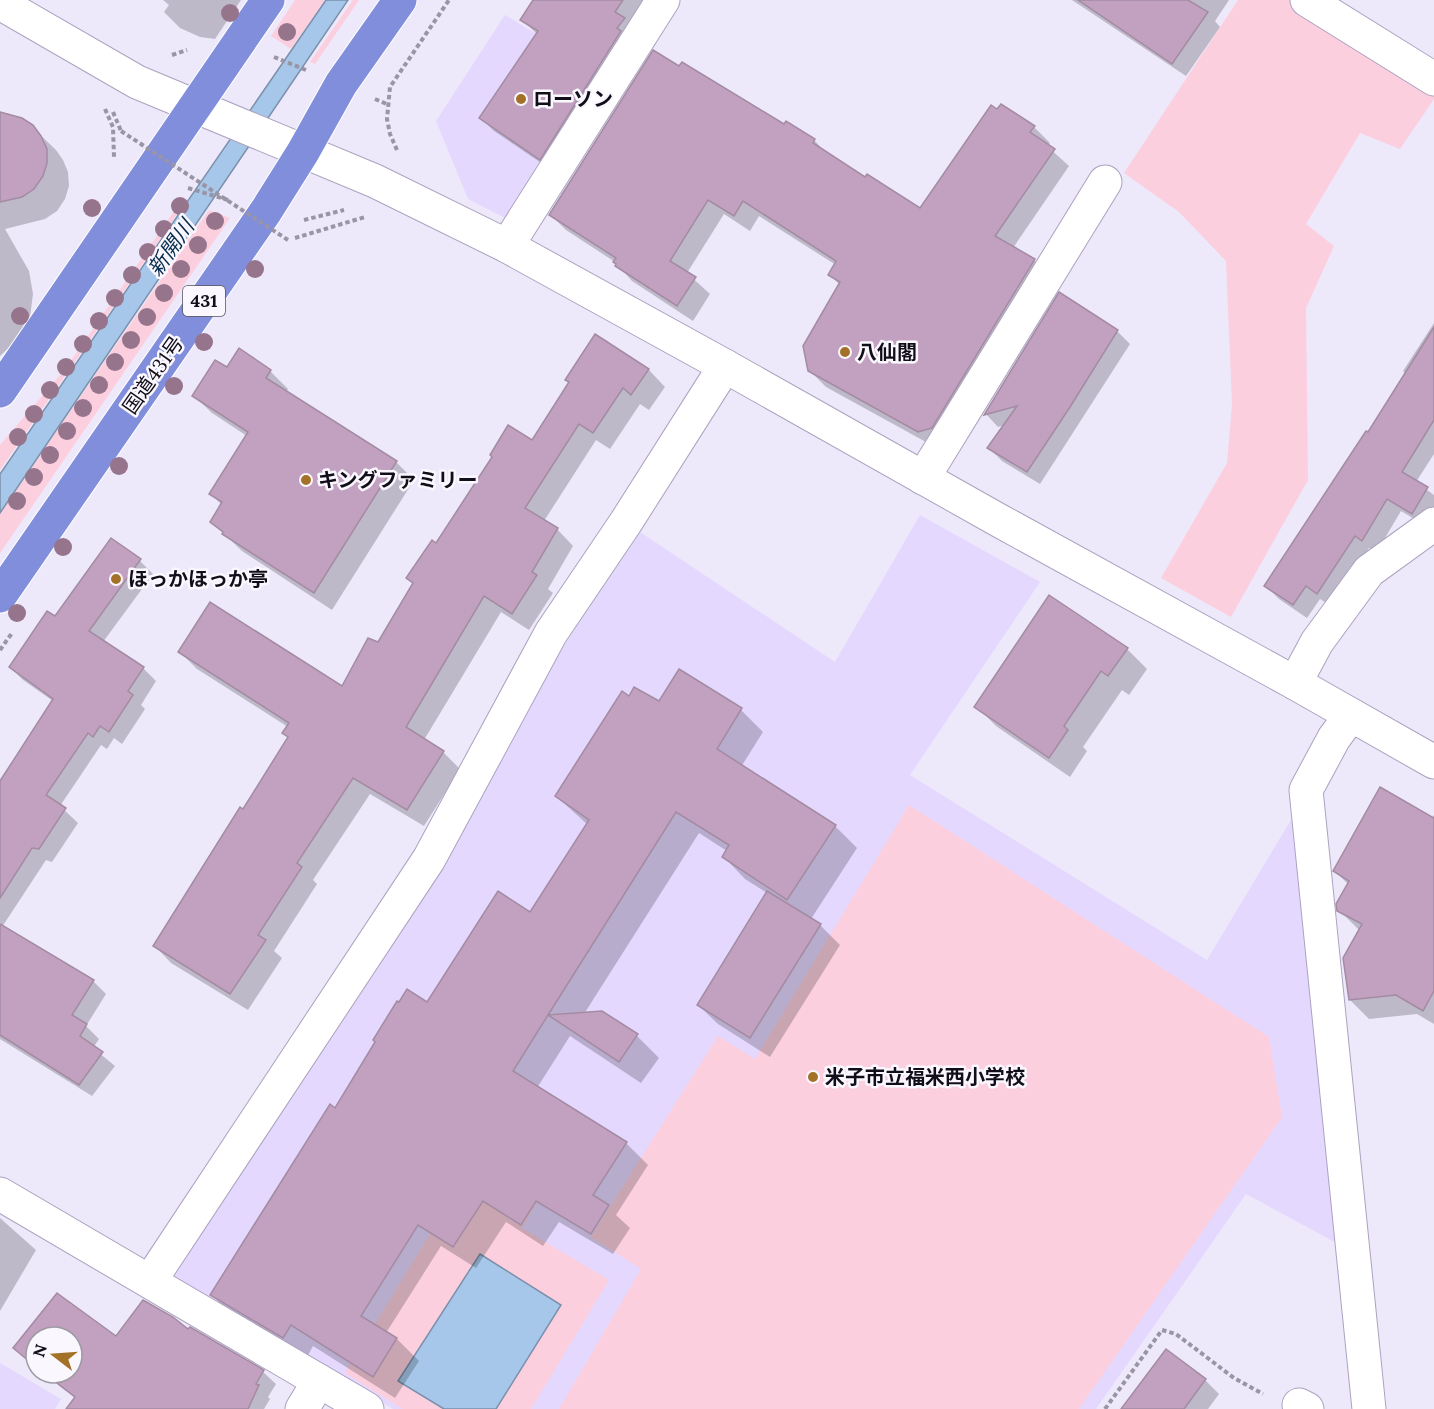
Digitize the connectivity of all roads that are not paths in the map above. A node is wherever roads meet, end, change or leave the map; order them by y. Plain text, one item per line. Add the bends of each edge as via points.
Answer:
1 (268, 0) edge
2 (400, 0) edge
3 (663, 0) edge
4 (1307, 0) edge
5 (0, 3) edge
6 (1434, 79) edge
7 (206, 110) junction
8 (295, 148) junction
9 (1105, 182) dead end
10 (507, 246) junction
11 (725, 366) junction
12 (0, 392) edge
13 (923, 478) junction
14 (1434, 524) edge
15 (0, 596) edge
16 (1295, 683) junction
17 (1351, 715) junction
18 (1434, 762) edge
19 (0, 1194) edge
20 (150, 1281) junction
21 (319, 1381) junction
22 (302, 1409) edge
23 (367, 1409) edge
24 (1369, 1409) edge

1 - 7 highway
2 - 8 highway, 国道431号 / 431
3 - 10 street
4 - 6 street
5 - 7 street via 137,82
7 - 8 street
7 - 12 highway
8 - 10 street via 375,181
8 - 15 highway, 国道431号 / 431 via 259,221
9 - 13 street
10 - 11 street
11 - 13 street
11 - 20 street via 551,633 429,859
13 - 16 street
14 - 16 street via 1368,571 1317,642
16 - 17 street
17 - 18 street
17 - 24 street via 1306,790
19 - 20 street
20 - 21 street
21 - 22 street
21 - 23 street

